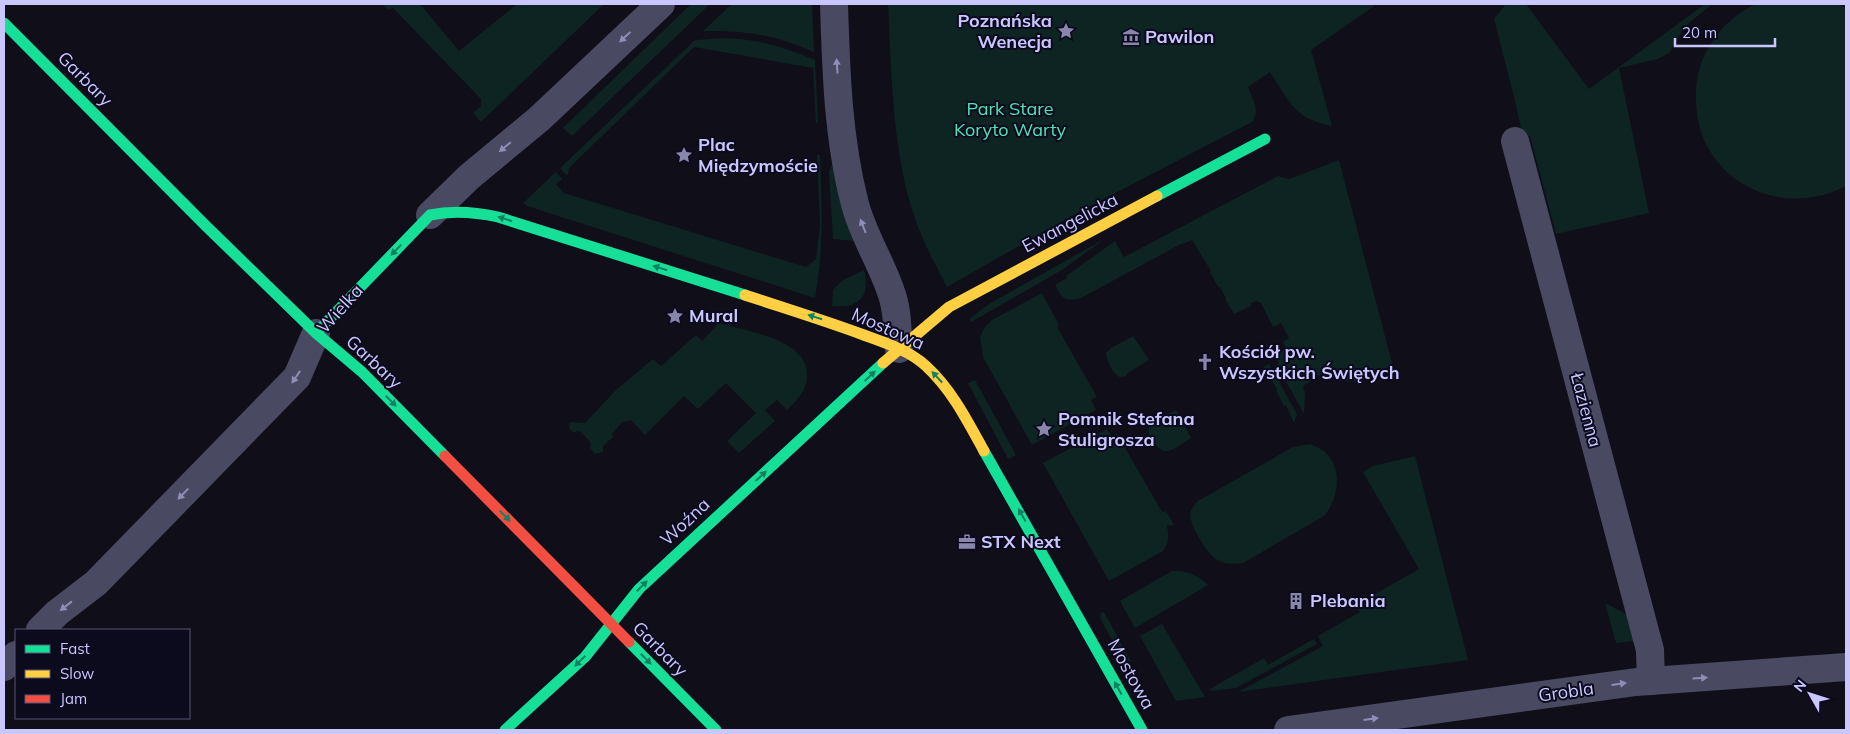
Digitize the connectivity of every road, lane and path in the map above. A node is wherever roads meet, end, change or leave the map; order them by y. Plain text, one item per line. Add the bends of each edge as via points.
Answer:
1 (661, 4) edge
2 (834, 4) edge
3 (4, 23) edge
4 (1265, 140) dead end
5 (1515, 141) dead end
6 (430, 215) junction
7 (316, 333) junction
8 (899, 349) junction
9 (612, 624) junction
10 (41, 629) edge
11 (15, 656) edge
12 (1846, 667) edge
13 (4, 668) edge
14 (1651, 681) junction
15 (505, 730) edge
16 (716, 730) edge
17 (1142, 730) edge
18 (1288, 730) edge

1 -> 6 street, Wielka via 539,119
8 -> 2 street via 892,293 856,207 846,165
3 - 7 street, Garbary
4 - 8 street, Ewangelicka via 949,307
5 - 14 street, Łazienna via 1650,650
6 -> 7 street, Wielka
8 -> 6 street, Mostowa via 820,319 498,216 453,210
7 -> 9 street, Garbary via 362,372
7 -> 10 street, Wielka via 297,377 96,583
9 -> 8 street, Woźna via 639,588
17 -> 8 street, Mostowa via 954,397 926,366
9 -> 15 street, Woźna via 585,657
9 -> 16 street, Garbary
11 - 13 street
14 -> 12 street, Grobla
18 -> 14 street, Grobla

